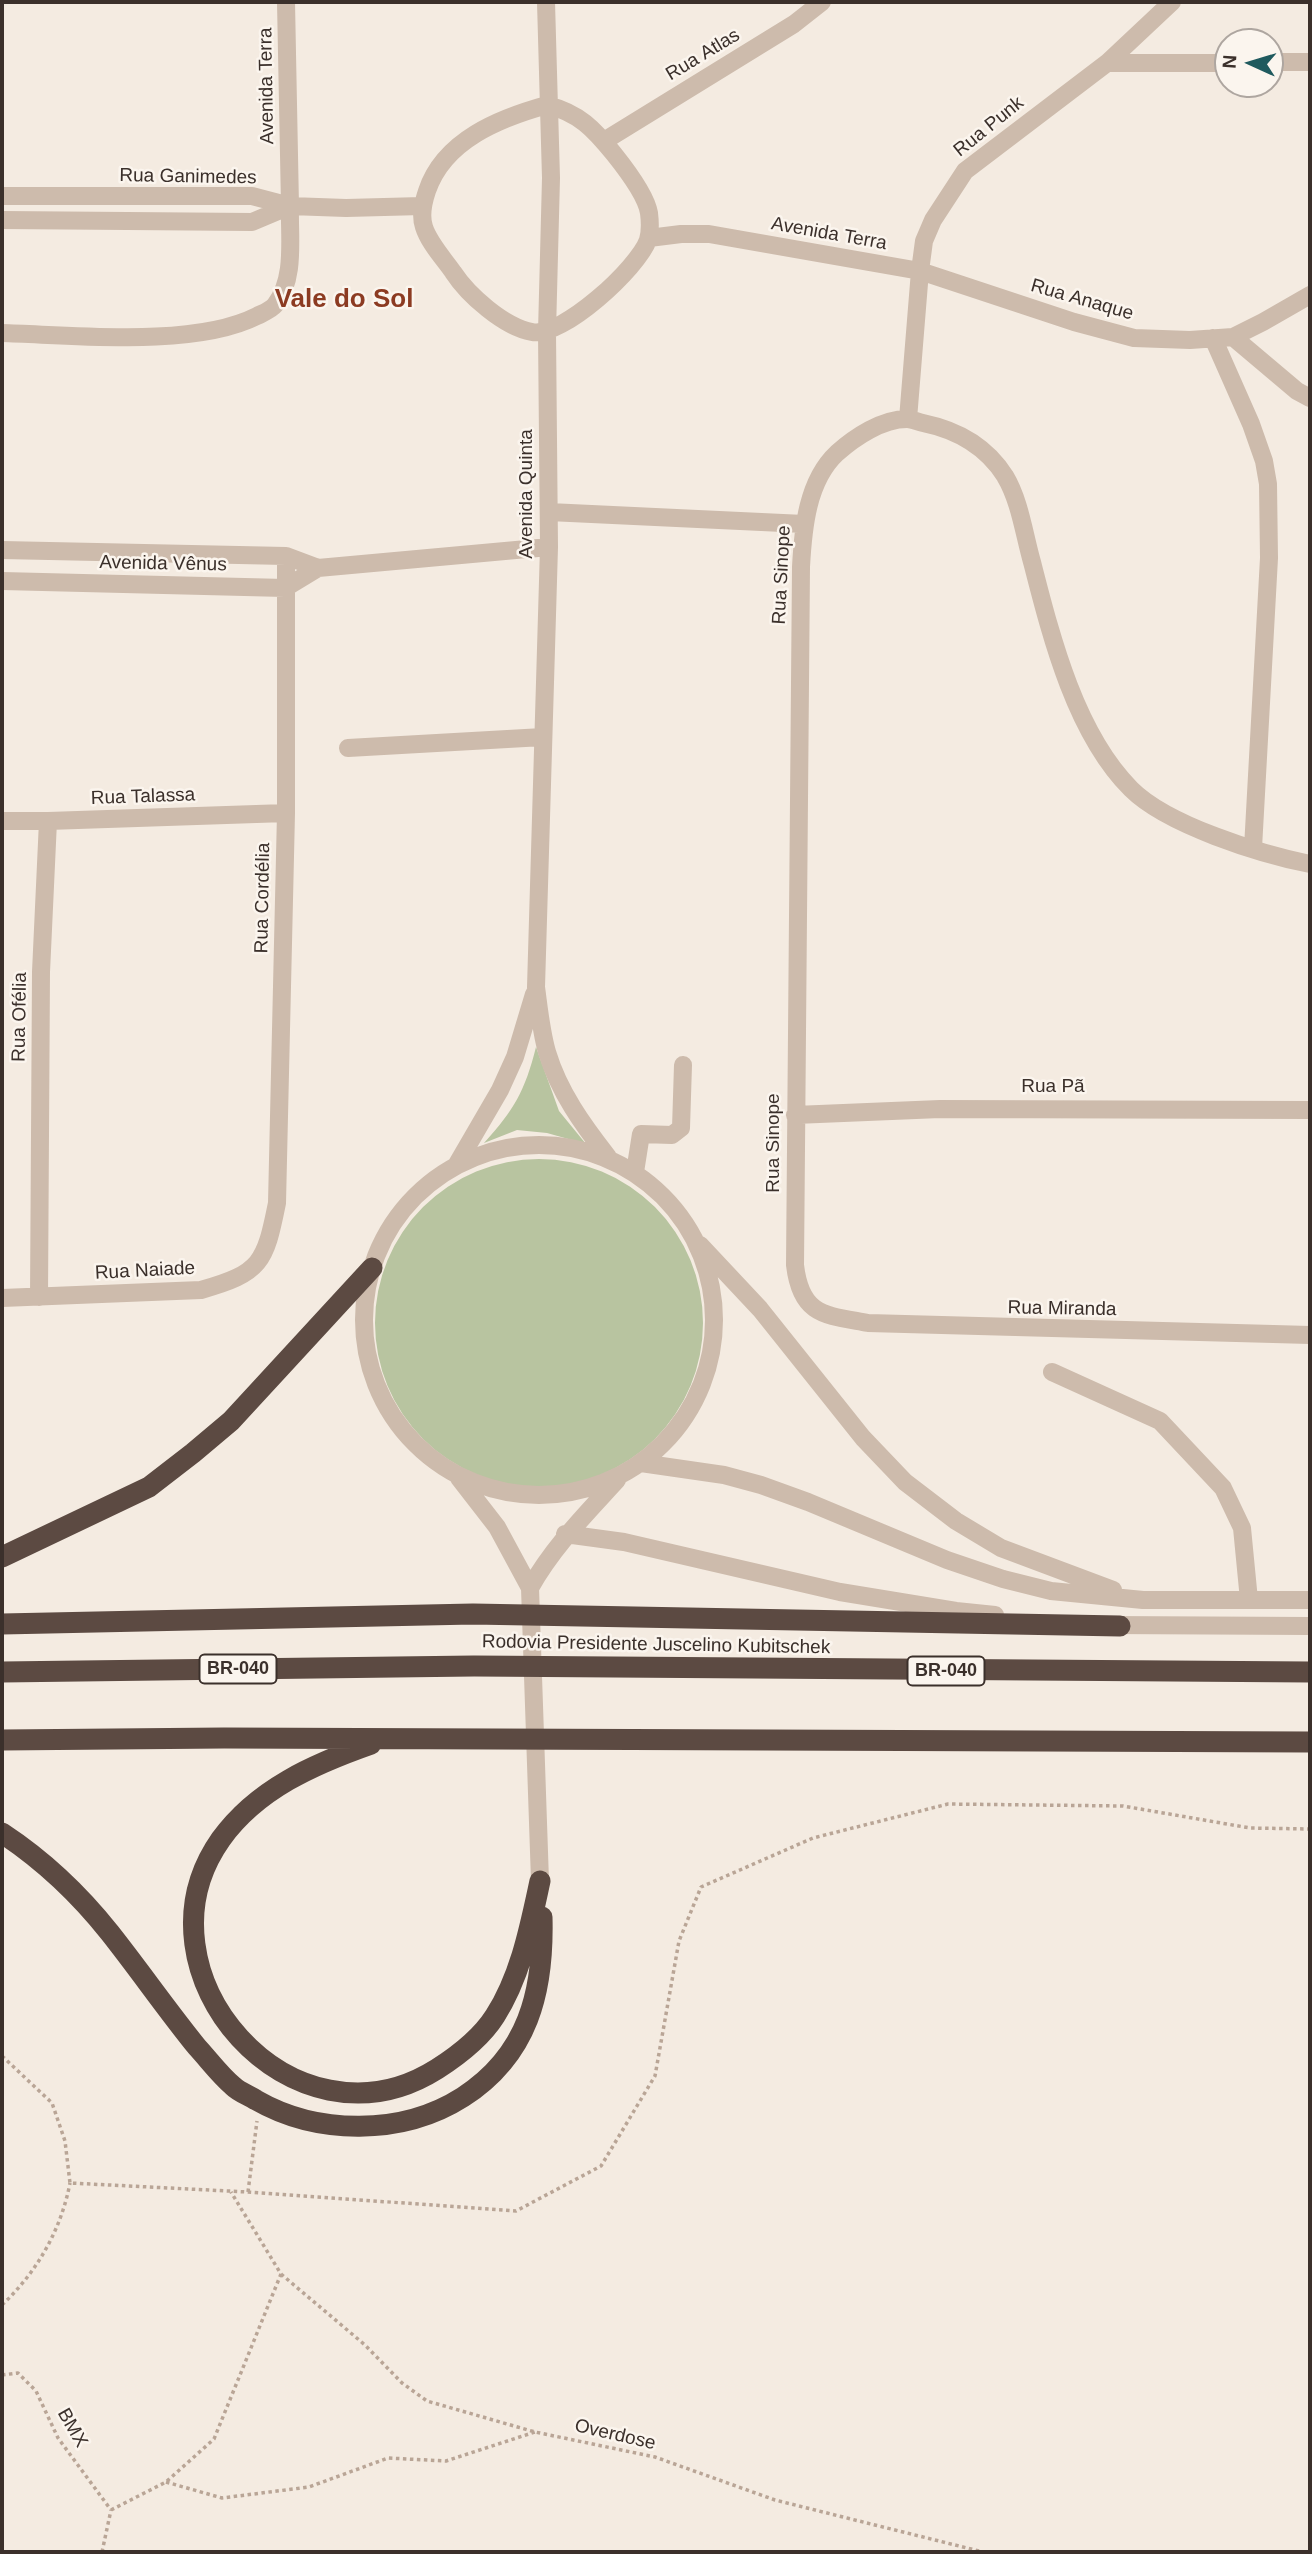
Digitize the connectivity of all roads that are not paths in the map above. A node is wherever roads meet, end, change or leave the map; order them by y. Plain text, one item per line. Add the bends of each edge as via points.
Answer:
1 (286, 2) edge
2 (546, 2) edge
3 (794, 2) edge
4 (822, 2) edge
5 (1172, 2) edge
6 (794, 24) junction
7 (1214, 62) edge
8 (1284, 62) edge
9 (1310, 62) edge
10 (1107, 63) junction
11 (547, 105) junction
12 (604, 141) junction
13 (2, 196) edge
14 (290, 206) junction
15 (422, 206) junction
16 (2, 220) edge
17 (649, 238) junction
18 (920, 271) junction
19 (1310, 295) edge
20 (547, 332) junction
21 (2, 333) edge
22 (1233, 337) junction
23 (1213, 338) junction
24 (1310, 398) edge
25 (908, 419) junction
26 (549, 512) junction
27 (804, 524) junction
28 (549, 547) junction
29 (2, 550) edge
30 (286, 556) junction
31 (318, 568) junction
32 (2, 582) edge
33 (285, 588) junction
34 (543, 737) junction
35 (348, 748) dead end
36 (286, 813) junction
37 (2, 821) edge
38 (48, 821) junction
39 (1253, 848) junction
40 (1310, 864) edge
41 (536, 987) junction
42 (683, 1065) dead end
43 (1310, 1110) edge
44 (795, 1115) junction
45 (608, 1157) junction
46 (457, 1164) junction
47 (635, 1172) junction
48 (270, 1239) joint
49 (696, 1241) junction
50 (372, 1268) junction
51 (39, 1297) junction
52 (2, 1298) edge
53 (814, 1309) joint
54 (1310, 1335) edge
55 (1052, 1372) dead end
56 (641, 1463) junction
57 (622, 1474) junction
58 (457, 1475) junction
59 (565, 1534) junction
60 (2, 1557) edge
61 (530, 1588) junction
62 (1143, 1600) junction
63 (1249, 1600) junction
64 (1310, 1600) edge
65 (2, 1624) edge
66 (1120, 1626) junction
67 (1310, 1626) edge
68 (2, 1672) edge
69 (1310, 1672) edge
70 (385, 1739) junction
71 (2, 1740) edge
72 (1310, 1742) edge
73 (2, 1833) edge
74 (540, 1881) junction

1 - 14 street, Avenida Terra
2 - 11 street, Avenida Quinta
3 - 6 street
4 - 6 street, Rua Atlas
5 - 10 street, Rua Punk
6 - 12 street, Rua Atlas
7 - 10 street
8 - 9 street
10 - 18 street, Rua Punk via 965,171 933,220 924,241
11 - 12 street via 568,110
11 - 15 street via 523,111 470,137 431,180
11 - 20 street, Avenida Quinta via 551,178
12 - 17 street via 649,211
13 - 14 street, Rua Ganimedes via 252,196
14 - 15 street
14 - 16 street, Rua Ganimedes via 252,222
14 - 21 street, Avenida Terra via 288,283 274,307 250,320 155,337
15 - 20 street via 424,228 461,284 510,323 531,332
17 - 18 street, Avenida Terra via 709,234
17 - 20 street via 638,260 615,283 569,321
18 - 23 street, Rua Anaque via 1134,338
18 - 25 street, Rua Punk
19 - 22 street, Rua Anaque
20 - 26 street, Avenida Quinta
22 - 23 street, Rua Anaque
22 - 24 street
23 - 39 street via 1251,424 1268,484 1269,558
25 - 27 street, Rua Sinope via 884,424 851,441 829,461
25 - 39 street, Rua Sinope via 964,436 982,449 1005,477 1061,666 1088,727 1114,769 1149,804 1206,832
26 - 27 street
26 - 28 street, Avenida Quinta
27 - 44 street, Rua Sinope
28 - 31 street, Avenida Vênus
28 - 34 street, Avenida Quinta
29 - 30 street, Avenida Vênus
30 - 31 street, Avenida Vênus
30 - 33 street, Rua Cordélia
31 - 33 street, Avenida Vênus
32 - 33 street, Avenida Vênus
33 - 36 street, Rua Cordélia
34 - 35 street
34 - 41 street, Avenida Quinta
36 - 38 street, Rua Talassa
36 - 48 street, Rua Cordélia via 277,1203
37 - 38 street, Rua Talassa
38 - 51 street, Rua Ofélia via 41,972
39 - 40 street, Rua Sinope
41 - 45 street, Avenida Quinta via 547,1053 558,1079 571,1107
41 - 46 street, Avenida Quinta via 515,1057
42 - 47 street via 681,1128 672,1135 640,1134
43 - 44 street, Rua Pã via 953,1109
44 - 53 street, Rua Sinope via 796,1278 803,1298
45 - 46 street via 545,1144 506,1146
45 - 47 street
46 - 50 street via 420,1190 391,1226
47 - 49 street via 680,1214
48 - 51 street, Rua Naiade via 256,1266 232,1281 201,1290
49 - 56 street via 712,1288 713,1338 702,1386 677,1429
49 - 62 street via 761,1310 863,1438 905,1482 1001,1548
50 - 58 street via 364,1316 369,1364 388,1409 418,1447
50 - 60 highway via 231,1422 193,1453 149,1486
51 - 52 street, Rua Naiade
53 - 54 street, Rua Miranda via 868,1323
55 - 63 street via 1160,1421 1223,1488 1242,1528
56 - 57 street
56 - 62 street via 761,1485 1003,1578 1051,1591
57 - 58 street via 570,1493 531,1496 493,1490
57 - 59 street
58 - 61 street via 496,1527
59 - 61 street
59 - 66 street via 617,1540 840,1592 933,1608
61 - 74 street
62 - 63 street
63 - 64 street
65 - 66 highway via 473,1614
66 - 67 street
68 - 69 highway, Rodovia Presidente Juscelino Kubitschek / BR-040 via 474,1665
70 - 71 highway
70 - 72 highway
70 - 74 highway via 306,1769 274,1788 245,1812 209,1859 197,1889 194,1919 201,1972 221,2014 251,2051 296,2081 341,2091 377,2092 422,2078 452,2060 494,2017 528,1939
73 - 74 highway via 73,1892 234,2087 275,2111 311,2122 370,2125 433,2113 494,2074 520,2037 531,2011 541,1955

